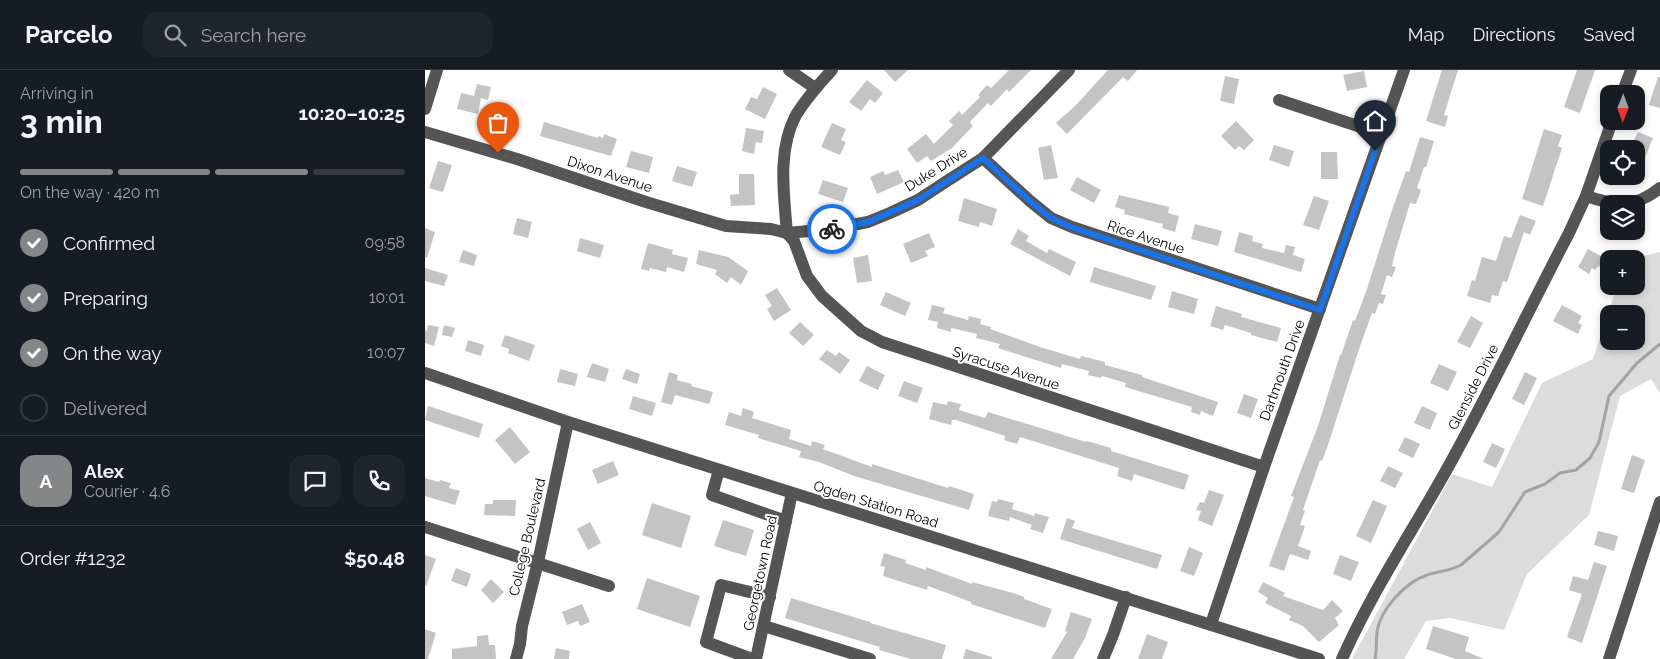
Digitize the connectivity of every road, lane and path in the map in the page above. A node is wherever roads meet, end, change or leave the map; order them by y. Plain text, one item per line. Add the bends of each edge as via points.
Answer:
1 (437, 70) edge
2 (789, 70) edge
3 (832, 70) edge
4 (1069, 70) edge
5 (1404, 70) edge
6 (1631, 70) edge
7 (1625, 85) edge
8 (815, 88) junction
9 (1279, 100) dead end
10 (425, 109) edge
11 (1609, 130) edge
12 (425, 132) edge
13 (1382, 134) junction
14 (983, 158) junction
15 (1660, 188) edge
16 (1586, 196) junction
17 (787, 233) junction
18 (1320, 310) junction
19 (425, 373) edge
20 (568, 422) junction
21 (1264, 466) junction
22 (719, 470) junction
23 (792, 493) junction
24 (1660, 502) edge
25 (786, 521) junction
26 (425, 527) edge
27 (537, 562) junction
28 (609, 586) dead end
29 (770, 597) junction
30 (1126, 597) junction
31 (1211, 624) junction
32 (764, 626) junction
33 (1298, 656) edge
34 (516, 659) edge
35 (752, 659) edge
36 (757, 659) edge
37 (870, 659) edge
38 (1103, 659) edge
39 (1319, 659) edge
40 (1342, 659) edge
41 (1609, 659) edge

1 - 10 street
2 - 8 street
3 - 8 street
4 - 14 street, Duke Drive
5 - 13 street, Dartmouth Drive
6 - 7 street
8 - 17 street via 796,117 785,150 783,190
9 - 13 street
11 - 16 street, Glenside Drive
12 - 17 street, Dixon Avenue via 726,226 771,228
13 - 18 street, Dartmouth Drive
14 - 17 street, Duke Drive via 918,200 868,222
14 - 18 street, Rice Avenue via 1051,218
15 - 16 street via 1646,199 1632,203 1604,202
16 - 40 street, Glenside Drive via 1448,468 1375,594
17 - 21 street, Syracuse Avenue via 794,242 807,276 822,296 861,331 882,342
18 - 21 street, Dartmouth Drive
19 - 20 street, Ogden Station Road
20 - 22 street, Ogden Station Road
20 - 27 street, College Boulevard
21 - 31 street, Dartmouth Drive
22 - 23 street, Ogden Station Road
22 - 25 street via 712,495
23 - 25 street, Georgetown Road
23 - 30 street, Ogden Station Road
24 - 41 street
25 - 29 street, Georgetown Road
26 - 27 street
27 - 28 street
27 - 34 street, College Boulevard
29 - 32 street, Georgetown Road
29 - 35 street via 721,585 707,642
30 - 31 street, Ogden Station Road
30 - 38 street
31 - 33 street, Ogden Station Road
32 - 36 street, Georgetown Road
32 - 37 street
33 - 39 street, Ogden Station Road

